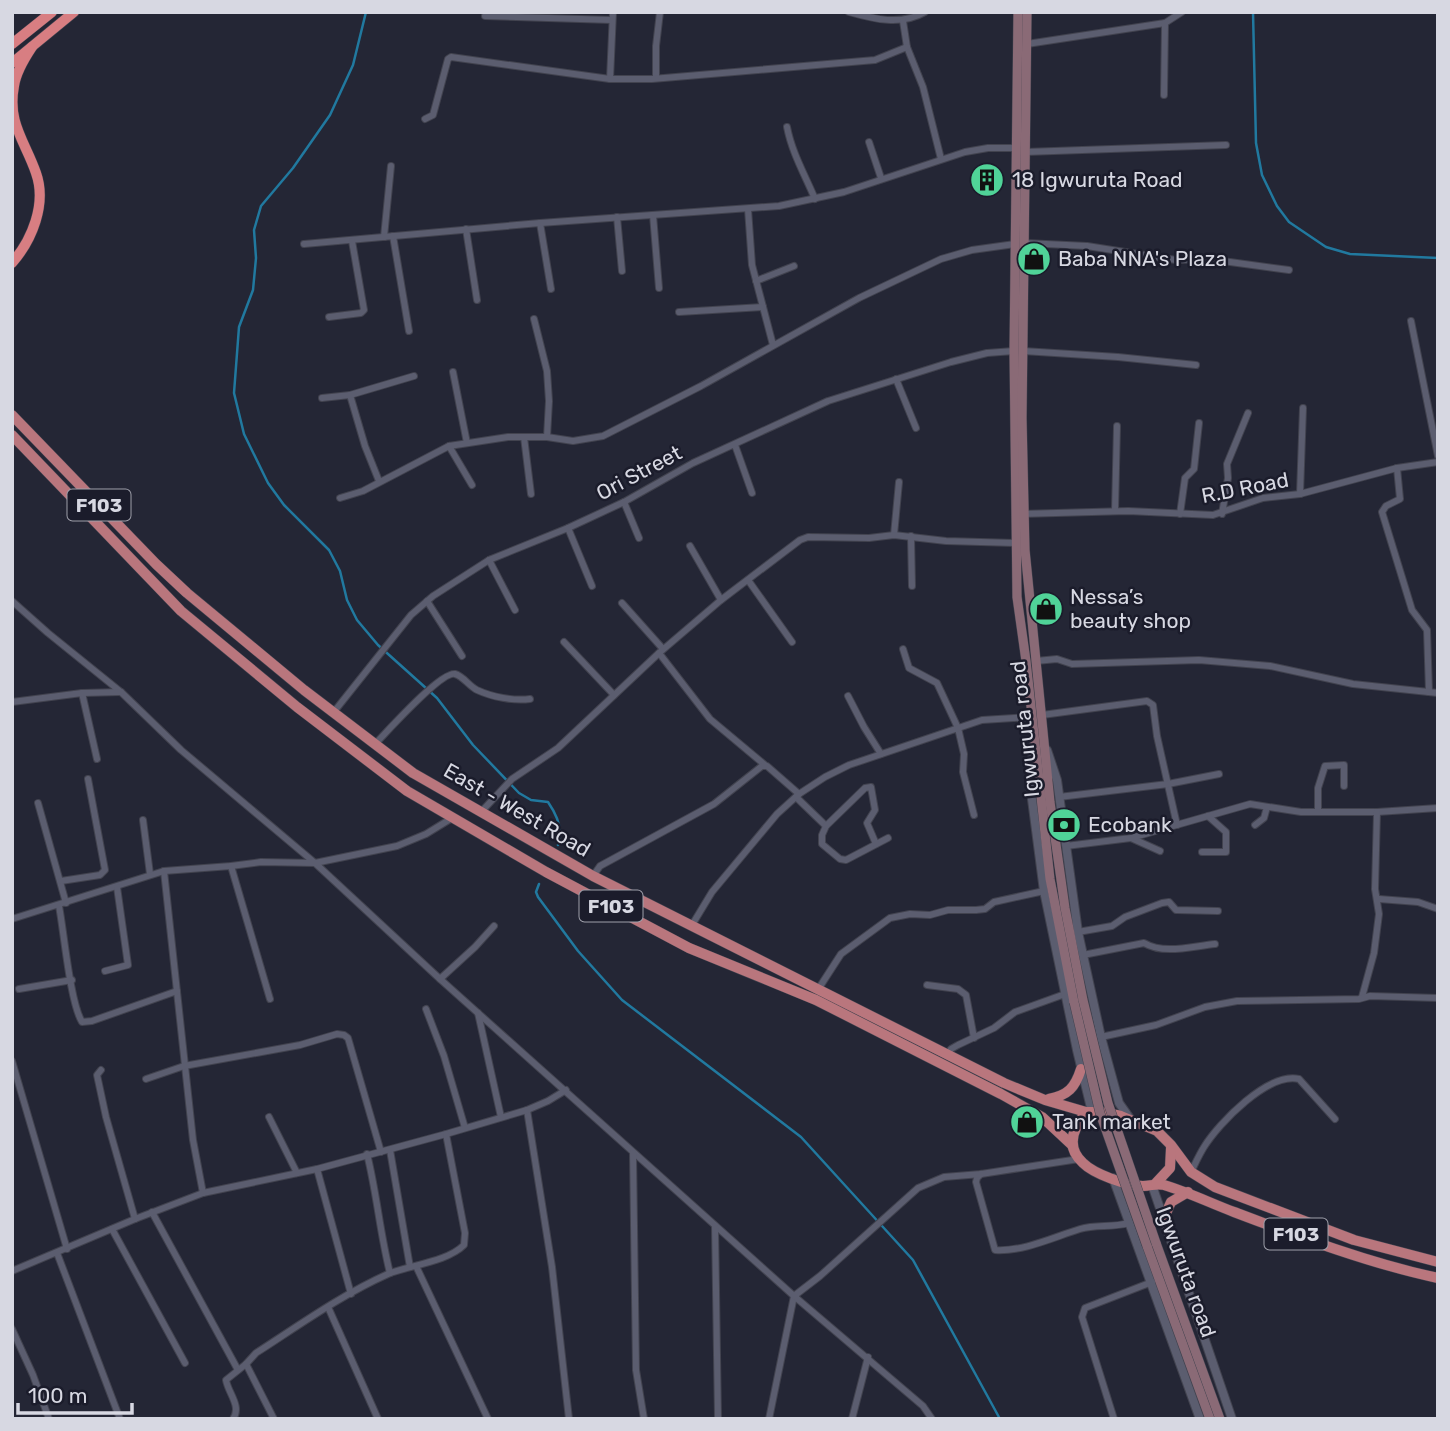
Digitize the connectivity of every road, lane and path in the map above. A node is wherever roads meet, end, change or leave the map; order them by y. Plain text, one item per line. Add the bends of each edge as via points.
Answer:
1 (52, 12) edge
2 (74, 12) edge
3 (660, 12) edge
4 (849, 12) edge
5 (1018, 12) edge
6 (1027, 12) edge
7 (1182, 12) edge
8 (924, 13) edge
9 (485, 16) dead end
10 (613, 16) edge
11 (903, 21) junction
12 (1165, 23) junction
13 (35, 26) junction
14 (12, 34) edge
15 (12, 44) edge
16 (1027, 44) junction
17 (32, 47) junction
18 (907, 47) junction
19 (12, 63) edge
20 (656, 78) junction
21 (610, 79) junction
22 (1164, 95) dead end
23 (425, 119) dead end
24 (787, 127) dead end
25 (16, 137) edge
26 (869, 142) dead end
27 (1226, 145) dead end
28 (1021, 150) junction
29 (941, 159) junction
30 (391, 166) dead end
31 (881, 178) junction
32 (815, 199) junction
33 (748, 209) junction
34 (653, 215) junction
35 (617, 217) junction
36 (540, 223) junction
37 (466, 229) junction
38 (393, 236) junction
39 (384, 237) junction
40 (352, 241) junction
41 (304, 244) dead end
42 (1020, 244) junction
43 (12, 263) edge
44 (794, 266) dead end
45 (1289, 270) dead end
46 (622, 271) dead end
47 (756, 281) junction
48 (659, 288) dead end
49 (551, 289) dead end
50 (477, 300) dead end
51 (763, 307) junction
52 (679, 312) dead end
53 (328, 317) dead end
54 (534, 319) dead end
55 (1410, 321) dead end
56 (409, 331) dead end
57 (773, 345) junction
58 (1018, 351) junction
59 (1196, 365) dead end
60 (453, 372) dead end
61 (414, 376) dead end
62 (897, 379) junction
63 (350, 395) junction
64 (322, 398) dead end
65 (1303, 408) dead end
66 (1248, 413) dead end
67 (12, 415) edge
68 (1199, 422) dead end
69 (1117, 426) dead end
70 (916, 428) dead end
71 (12, 435) edge
72 (524, 437) junction
73 (547, 437) junction
74 (467, 443) junction
75 (735, 445) junction
76 (449, 446) junction
77 (1438, 456) edge
78 (1438, 462) edge
79 (60, 465) junction
80 (1397, 468) junction
81 (50, 474) junction
82 (379, 481) junction
83 (899, 482) dead end
84 (472, 485) dead end
85 (752, 493) dead end
86 (531, 494) dead end
87 (1300, 494) junction
88 (340, 498) dead end
89 (624, 502) junction
90 (1115, 511) junction
91 (1019, 514) junction
92 (1180, 514) junction
93 (1222, 514) junction
94 (568, 528) junction
95 (894, 535) junction
96 (911, 536) junction
97 (639, 538) dead end
98 (1015, 542) junction
99 (690, 546) dead end
100 (489, 560) junction
101 (748, 580) junction
102 (592, 586) dead end
103 (912, 586) dead end
104 (721, 600) junction
105 (12, 601) edge
106 (427, 601) junction
107 (622, 603) dead end
108 (515, 610) dead end
109 (564, 642) dead end
110 (792, 642) dead end
111 (904, 649) dead end
112 (661, 651) junction
113 (462, 656) dead end
114 (1036, 661) junction
115 (121, 692) junction
116 (1429, 692) junction
117 (82, 693) junction
118 (1438, 693) edge
119 (614, 695) junction
120 (848, 696) dead end
121 (530, 699) dead end
122 (12, 702) edge
123 (333, 713) junction
124 (1037, 716) junction
125 (958, 728) junction
126 (1045, 741) junction
127 (375, 744) junction
128 (1034, 744) junction
129 (881, 754) junction
130 (97, 759) dead end
131 (766, 766) junction
132 (1219, 774) dead end
133 (88, 779) dead end
134 (1167, 784) junction
135 (1344, 786) dead end
136 (798, 796) junction
137 (1059, 797) junction
138 (38, 803) dead end
139 (1267, 807) junction
140 (1438, 808) edge
141 (481, 812) junction
142 (1318, 812) junction
143 (1377, 812) junction
144 (974, 816) dead end
145 (1208, 816) junction
146 (452, 818) junction
147 (143, 820) dead end
148 (1177, 825) junction
149 (1255, 825) dead end
150 (826, 826) junction
151 (888, 838) dead end
152 (1131, 838) junction
153 (876, 844) junction
154 (1066, 846) junction
155 (1160, 851) dead end
156 (1202, 852) dead end
157 (315, 863) junction
158 (231, 866) junction
159 (164, 871) junction
160 (150, 874) junction
161 (593, 876) junction
162 (61, 881) junction
163 (117, 887) junction
164 (1044, 891) junction
165 (1379, 899) junction
166 (63, 904) junction
167 (1438, 909) edge
168 (1218, 911) dead end
169 (12, 919) edge
170 (692, 925) junction
171 (494, 926) dead end
172 (1078, 932) junction
173 (1215, 944) dead end
174 (1083, 955) junction
175 (105, 971) dead end
176 (440, 979) junction
177 (72, 980) junction
178 (928, 985) dead end
179 (819, 988) junction
180 (19, 989) dead end
181 (177, 991) junction
182 (1065, 995) junction
183 (1362, 997) junction
184 (1438, 998) edge
185 (270, 999) dead end
186 (1079, 1001) junction
187 (426, 1009) dead end
188 (477, 1011) junction
189 (889, 1025) junction
190 (886, 1036) junction
191 (1101, 1037) junction
192 (974, 1038) junction
193 (947, 1056) junction
194 (12, 1061) edge
195 (184, 1066) junction
196 (1082, 1069) junction
197 (101, 1070) dead end
198 (146, 1079) dead end
199 (566, 1090) junction
200 (1045, 1100) junction
201 (527, 1110) junction
202 (1089, 1112) junction
203 (270, 1117) dead end
204 (501, 1117) junction
205 (1335, 1119) dead end
206 (1131, 1120) junction
207 (465, 1128) junction
208 (446, 1134) junction
209 (1072, 1145) junction
210 (1171, 1145) junction
211 (390, 1150) junction
212 (381, 1152) junction
213 (633, 1153) junction
214 (366, 1154) junction
215 (1079, 1159) junction
216 (317, 1168) junction
217 (1191, 1172) junction
218 (297, 1173) junction
219 (981, 1174) junction
220 (1113, 1178) junction
221 (1154, 1184) junction
222 (1188, 1192) junction
223 (203, 1193) junction
224 (152, 1212) junction
225 (135, 1219) junction
226 (1163, 1220) junction
227 (1129, 1223) junction
228 (715, 1226) junction
229 (112, 1229) junction
230 (1354, 1240) junction
231 (1152, 1245) junction
232 (67, 1249) junction
233 (58, 1253) junction
234 (1351, 1254) junction
235 (1438, 1262) edge
236 (413, 1267) junction
237 (12, 1271) edge
238 (390, 1273) junction
239 (1438, 1278) edge
240 (1152, 1282) junction
241 (351, 1294) junction
242 (794, 1296) junction
243 (328, 1307) junction
244 (12, 1329) edge
245 (868, 1357) junction
246 (185, 1363) dead end
247 (247, 1364) junction
248 (238, 1370) junction
249 (49, 1419) edge
250 (120, 1419) edge
251 (233, 1419) edge
252 (274, 1419) edge
253 (378, 1419) edge
254 (488, 1419) edge
255 (569, 1419) edge
256 (644, 1419) edge
257 (718, 1419) edge
258 (769, 1419) edge
259 (852, 1419) edge
260 (932, 1419) edge
261 (1114, 1419) edge
262 (1200, 1419) edge
263 (1210, 1419) edge
264 (1220, 1419) edge
265 (1232, 1419) edge

1 - 13 highway
2 - 17 highway
3 - 20 street
4 - 11 street
5 - 28 main road, Igwuruta road
6 - 16 main road, Igwuruta road
7 - 12 street
8 - 11 street
9 - 10 street
10 - 21 street
11 - 18 street
12 - 16 street
12 - 22 street
13 - 14 highway
13 - 15 highway
16 - 28 main road, Igwuruta road
17 - 19 highway
17 - 25 highway via 14,84
18 - 20 street via 875,60
18 - 29 street
20 - 21 street
21 - 23 street via 451,57 433,115
24 - 32 street via 791,150
25 - 43 highway via 37,176 39,192 32,233
26 - 31 street
27 - 28 street
28 - 29 street via 988,148
28 - 42 main road, Igwuruta road
29 - 31 street
30 - 39 street
31 - 32 street
32 - 33 street
33 - 34 street
33 - 47 street
34 - 35 street
34 - 48 street
35 - 36 street
35 - 46 street
36 - 37 street
36 - 49 street
37 - 38 street
37 - 50 street
38 - 39 street
38 - 56 street
39 - 40 street
40 - 41 street
40 - 53 street via 364,310
42 - 45 street via 1077,245
42 - 57 street via 941,259
42 - 58 main road, Igwuruta road
44 - 47 street
47 - 51 street
51 - 52 street
51 - 57 street
54 - 73 street via 547,371
55 - 77 street
57 - 73 street via 603,436 573,441
58 - 59 street, Ori Street
58 - 62 street, Ori Street via 987,353
58 - 91 main road, Igwuruta road
60 - 74 street
61 - 63 street
62 - 70 street
62 - 75 street, Ori Street via 828,401
63 - 64 street
63 - 82 street
65 - 87 street
66 - 93 street via 1227,464
67 - 79 main road, East - West Road / F103
68 - 92 street via 1194,469 1185,478
69 - 90 street
71 - 81 main road, East - West Road / F103
72 - 73 street
72 - 74 street
72 - 86 street
74 - 76 street
75 - 85 street
75 - 89 street, Ori Street
76 - 82 street
76 - 84 street
78 - 80 street, R.D Road
79 - 81 main road
79 - 123 main road, East - West Road / F103 via 187,593
80 - 87 street, R.D Road
80 - 116 street via 1400,499 1382,512 1412,610 1427,631
81 - 146 main road, East - West Road / F103 via 181,611 356,753
82 - 88 street
83 - 95 street
87 - 93 street, R.D Road via 1263,498
89 - 94 street, Ori Street
89 - 97 street
90 - 91 street, R.D Road
90 - 92 street, R.D Road
91 - 98 main road, Igwuruta road
91 - 114 main road, Igwuruta road
92 - 93 street, R.D Road
94 - 100 street, Ori Street
94 - 102 street
95 - 96 street
95 - 101 street via 808,537
96 - 98 street
96 - 103 street
98 - 124 main road, Igwuruta road via 1017,597
99 - 104 street
100 - 106 street, Ori Street
100 - 108 street
101 - 104 street
101 - 110 street
104 - 112 street
105 - 115 street
106 - 113 street
106 - 123 street, Ori Street
107 - 112 street
109 - 119 street
111 - 125 street via 909,668 937,683
112 - 119 street
112 - 131 street via 710,719
114 - 116 street via 1199,660 1270,666 1353,684
114 - 124 main road, Igwuruta road
115 - 117 street
115 - 157 street via 181,750
116 - 118 street
117 - 122 street
117 - 130 street
119 - 141 street via 558,748 512,779
120 - 129 street
121 - 127 street via 518,701 480,691 452,674 433,685
123 - 127 main road, East - West Road / F103
124 - 125 street via 982,720
124 - 126 main road, Igwuruta road
124 - 128 main road, Igwuruta road
124 - 134 street via 1147,701 1153,705
125 - 129 street
125 - 144 street
126 - 137 street
126 - 186 main road, Igwuruta road
127 - 141 main road, East - West Road / F103 via 413,773
128 - 164 street via 1030,784
128 - 186 main road, Igwuruta road via 1052,889
129 - 136 street via 825,777
131 - 136 street
131 - 161 street via 714,804 600,866
132 - 134 street
133 - 162 street via 105,870 100,875
134 - 137 street
134 - 148 street
135 - 142 street via 1344,765 1325,766 1318,788
136 - 150 street
136 - 170 street via 742,854
137 - 154 street
138 - 162 street
139 - 142 street
139 - 145 street via 1250,804
139 - 149 street via 1264,818
140 - 143 street
141 - 161 main road, East - West Road / F103
142 - 143 street
143 - 165 street via 1375,888
145 - 148 street
145 - 156 street via 1226,832 1226,852
146 - 157 street via 405,844
146 - 190 main road, East - West Road / F103 via 690,948 816,1000
147 - 160 street
148 - 152 street
150 - 153 street via 822,844 840,859
150 - 153 street via 865,788 872,787 875,807 867,825
151 - 153 street
152 - 154 street
152 - 155 street
154 - 172 street
157 - 158 street
157 - 176 street
158 - 159 street
158 - 185 street
159 - 160 street
159 - 181 street
160 - 163 street
161 - 170 main road, East - West Road / F103
162 - 166 street
163 - 166 street
163 - 175 street via 128,965
164 - 179 street via 994,902 985,909 890,918 841,954
164 - 182 street
165 - 167 street via 1418,902
165 - 183 street via 1374,953
166 - 169 street
166 - 177 street
168 - 172 street via 1176,910 1169,902 1162,903 1112,926
170 - 179 main road, East - West Road / F103
171 - 176 street
172 - 174 street
173 - 174 street via 1163,949 1144,943
174 - 191 street
176 - 188 street
177 - 180 street
177 - 181 street via 78,1014 84,1022
178 - 192 street via 958,989 966,995
179 - 189 main road, East - West Road / F103
181 - 195 street
182 - 192 street via 1015,1012
182 - 196 street
183 - 184 street
183 - 191 street via 1237,1002
186 - 231 main road, Igwuruta road, bridge
187 - 207 street
188 - 199 street
188 - 204 street
189 - 190 main road
189 - 193 main road, East - West Road / F103
190 - 209 main road, East - West Road / F103 via 1042,1117
191 - 206 street via 1119,1103
192 - 193 street via 951,1049
193 - 200 main road, East - West Road / F103
194 - 232 street
195 - 198 street
195 - 212 street via 344,1035
195 - 223 street
196 - 200 main road via 1070,1091
196 - 202 street
197 - 225 street via 97,1075 106,1116
199 - 201 street
199 - 213 street
200 - 202 main road, East - West Road / F103
201 - 204 street
201 - 255 street via 552,1267
202 - 206 main road
202 - 209 main road via 1073,1133
203 - 218 street
204 - 207 street
205 - 217 street via 1300,1079 1273,1083 1229,1117 1204,1147
206 - 210 main road via 1157,1131
207 - 208 street
208 - 211 street
208 - 236 street via 464,1242 451,1253
209 - 215 main road
210 - 217 main road, F103
210 - 221 main road via 1170,1168
211 - 212 street
211 - 236 street
212 - 214 street
213 - 228 street
213 - 256 street via 635,1370
214 - 216 street
214 - 238 street
215 - 219 street
215 - 220 main road
216 - 218 street
216 - 241 street
217 - 230 main road, F103 via 1215,1187
218 - 223 street
219 - 227 street via 976,1182 995,1250 1081,1229
219 - 242 street via 944,1177 918,1188
220 - 221 main road via 1141,1186
220 - 227 street
221 - 222 main road, F103
221 - 226 street
222 - 226 main road via 1171,1202
222 - 234 main road, F103
223 - 224 street
224 - 225 street
224 - 248 street
225 - 229 street
226 - 265 street
227 - 240 street
228 - 242 street
228 - 257 street
229 - 232 street
229 - 246 street
230 - 234 main road
230 - 235 main road, F103
231 - 263 main road, Igwuruta road
231 - 264 main road, Igwuruta road
232 - 233 street
233 - 237 street
233 - 250 street
234 - 239 main road, F103
236 - 238 street
236 - 254 street
238 - 241 street
240 - 261 street via 1082,1312
240 - 262 street
241 - 243 street
242 - 245 street
242 - 258 street
243 - 247 street via 256,1353
243 - 253 street
244 - 249 street
245 - 259 street
245 - 260 street
247 - 248 street
247 - 252 street
248 - 251 street via 226,1380 236,1408

